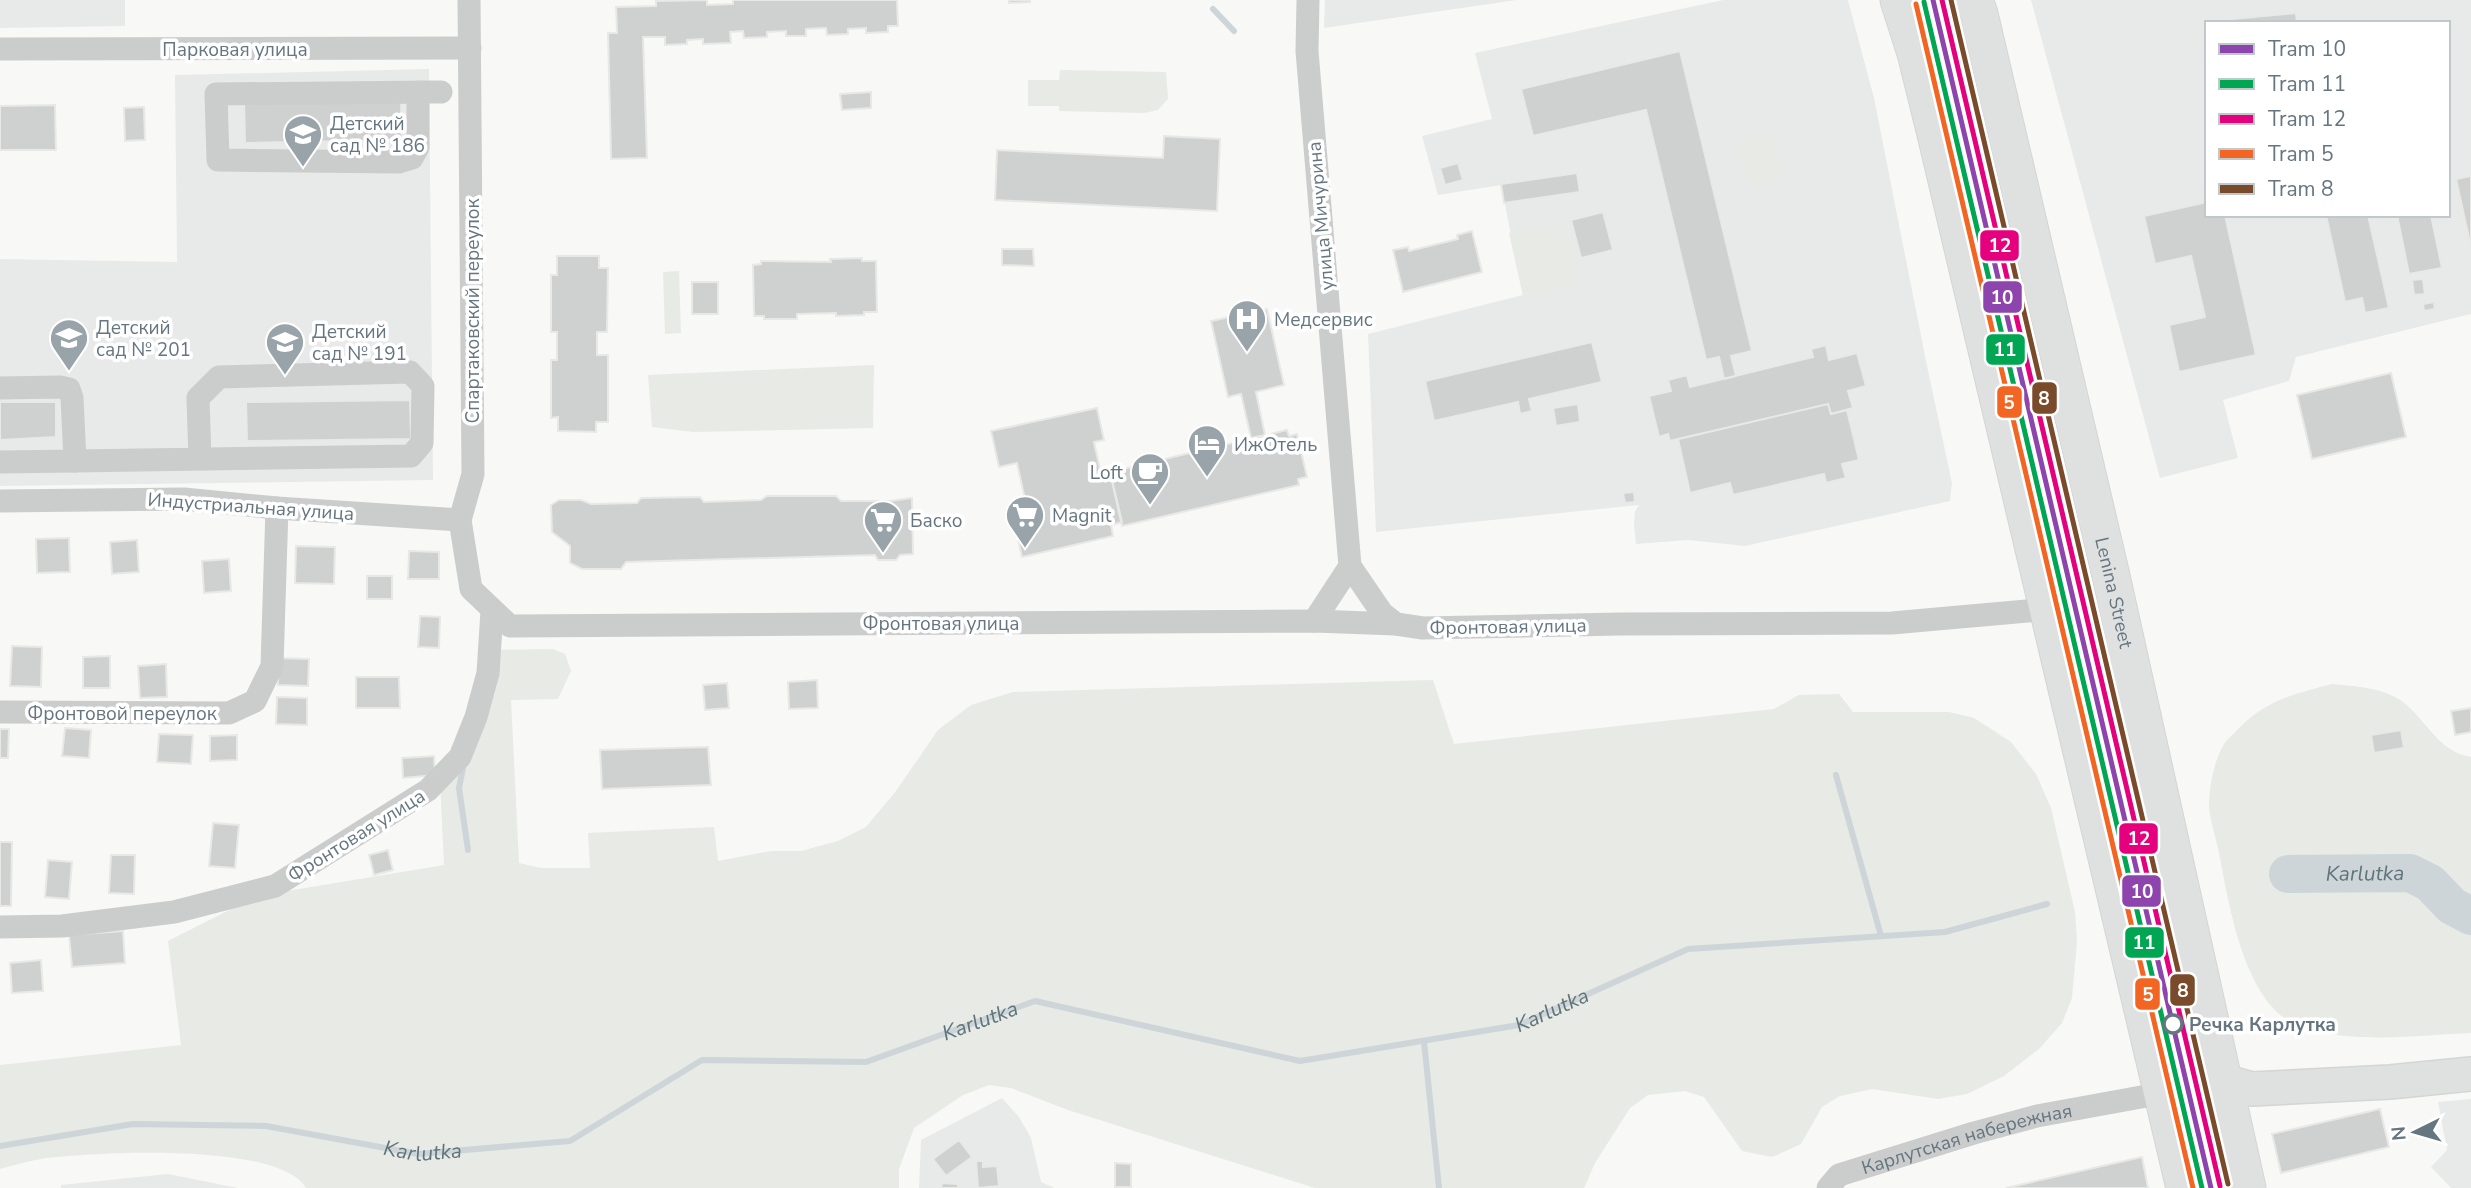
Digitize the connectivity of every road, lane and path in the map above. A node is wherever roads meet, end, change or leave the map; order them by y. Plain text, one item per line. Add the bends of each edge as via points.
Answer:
1 (469, 0) edge
2 (1308, 0) edge
3 (1899, 0) edge
4 (1974, 0) edge
5 (470, 48) junction
6 (0, 49) edge
7 (430, 92) joint
8 (0, 388) edge
9 (200, 459) junction
10 (0, 461) edge
11 (75, 461) junction
12 (0, 501) edge
13 (277, 508) junction
14 (460, 520) junction
15 (1350, 566) junction
16 (2050, 609) junction
17 (492, 611) junction
18 (1314, 621) junction
19 (1396, 624) junction
20 (0, 712) edge
21 (0, 927) edge
22 (2471, 1074) edge
23 (2237, 1085) junction
24 (2163, 1093) junction
25 (1828, 1188) edge
26 (2185, 1188) edge
27 (2247, 1188) edge

1 - 5 street, Спартаковский переулок
2 - 15 street, улица Мичурина via 1307,51
3 - 16 main road via 1916,53
4 - 23 main road, Lenina Street
5 - 6 street, Парковая улица
5 - 14 street, Спартаковский переулок via 473,474
7 - 7 street via 216,94 218,160 398,162 412,158
8 - 11 street via 69,389
9 - 9 street via 411,456 422,443 423,386 410,372 219,377 198,398
9 - 11 street
10 - 11 street
12 - 13 street, Индустриальная улица via 184,499
13 - 14 street, Индустриальная улица
13 - 20 street, Фронтовой переулок via 272,666 255,701 229,713
14 - 17 street, Спартаковский переулок via 471,589
15 - 18 street
15 - 19 street, улица Мичурина via 1382,613
16 - 19 street, Фронтовая улица via 1892,623 1423,628
16 - 24 main road
17 - 18 street, Фронтовая улица via 510,626
17 - 21 street, Фронтовая улица via 488,673 476,717 460,757 428,790 275,886 174,912 62,926
18 - 19 street, Фронтовая улица
22 - 23 main road via 2390,1082
23 - 24 main road
23 - 27 main road, Lenina Street
24 - 25 street, Карлутская набережная via 2037,1116 1974,1133 1839,1175
24 - 26 main road

